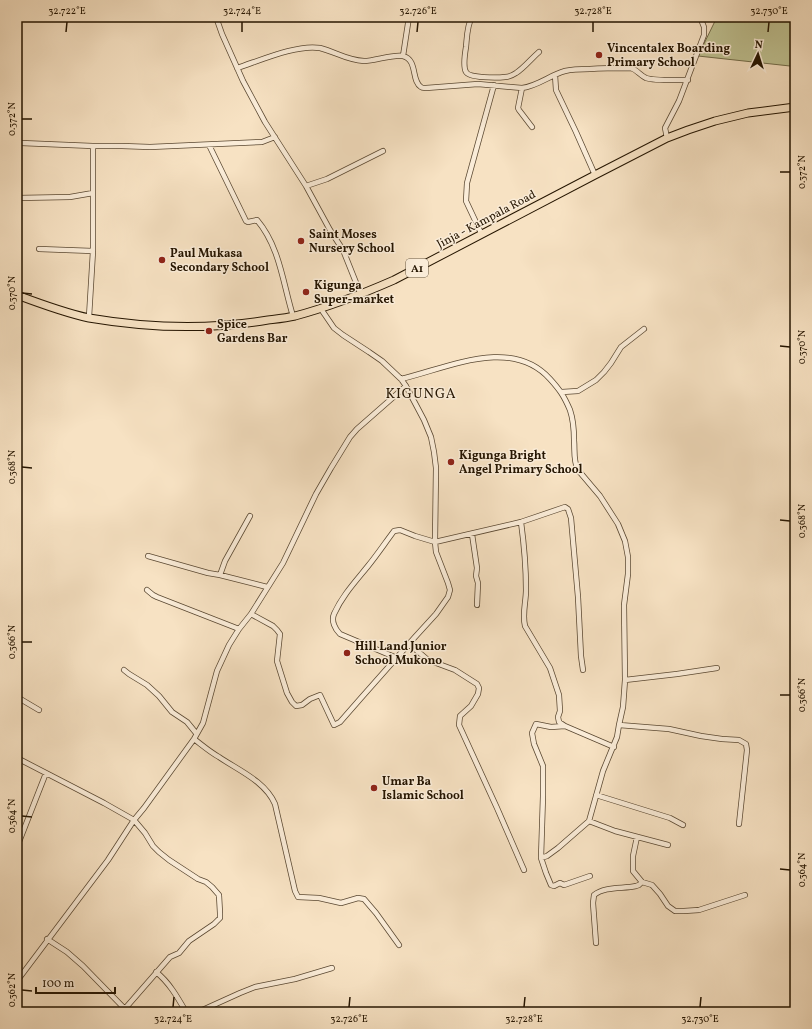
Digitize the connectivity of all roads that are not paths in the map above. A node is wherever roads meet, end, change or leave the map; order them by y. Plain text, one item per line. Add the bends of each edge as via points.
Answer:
1 (216, 17) edge
2 (409, 17) edge
3 (472, 17) edge
4 (700, 17) edge
5 (539, 52) dead end
6 (403, 56) junction
7 (237, 68) junction
8 (554, 75) junction
9 (688, 80) junction
10 (494, 85) junction
11 (522, 88) junction
12 (795, 107) edge
13 (532, 127) dead end
14 (275, 137) junction
15 (667, 138) junction
16 (21, 143) dead end
17 (209, 145) junction
18 (92, 146) junction
19 (383, 151) dead end
20 (595, 174) junction
21 (306, 186) junction
22 (93, 193) junction
23 (17, 198) edge
24 (481, 233) junction
25 (39, 249) dead end
26 (93, 251) junction
27 (17, 295) edge
28 (361, 295) junction
29 (322, 309) junction
30 (293, 316) junction
31 (89, 318) junction
32 (644, 329) dead end
33 (401, 379) junction
34 (406, 386) junction
35 (562, 392) junction
36 (250, 516) dead end
37 (521, 522) junction
38 (472, 534) junction
39 (435, 542) junction
40 (148, 556) dead end
41 (220, 575) junction
42 (267, 587) junction
43 (147, 590) dead end
44 (477, 605) dead end
45 (251, 614) junction
46 (239, 629) junction
47 (409, 644) junction
48 (397, 658) junction
49 (717, 668) dead end
50 (124, 670) dead end
51 (583, 670) dead end
52 (625, 680) junction
53 (17, 697) edge
54 (39, 710) dead end
55 (619, 725) junction
56 (565, 726) junction
57 (196, 733) junction
58 (194, 738) junction
59 (614, 747) junction
60 (17, 758) edge
61 (46, 773) junction
62 (596, 795) junction
63 (134, 820) junction
64 (589, 822) junction
65 (739, 824) dead end
66 (683, 825) dead end
67 (637, 837) junction
68 (668, 845) dead end
69 (17, 847) edge
70 (541, 858) junction
71 (524, 870) dead end
72 (590, 876) dead end
73 (642, 882) junction
74 (745, 895) dead end
75 (47, 940) junction
76 (596, 943) dead end
77 (399, 945) dead end
78 (332, 968) dead end
79 (156, 972) junction
80 (17, 981) edge
81 (123, 1011) edge
82 (186, 1012) edge
83 (198, 1012) edge

1 - 7 street
2 - 6 street
3 - 5 street via 465,57 465,70 469,75 510,76
4 - 9 street via 704,35
6 - 7 street via 366,61 349,59 318,48 307,48 287,51
6 - 10 street via 412,64 416,82 426,88
7 - 14 street
8 - 9 street via 566,70 631,68 647,78
8 - 11 street via 538,84
8 - 20 street via 556,90
9 - 15 street via 665,128
10 - 11 street
10 - 24 street via 467,183 466,201
11 - 13 street via 518,108
12 - 15 highway, Jinja - Kampala Road / A1 via 748,113 715,121
14 - 17 street via 262,142
14 - 21 street
15 - 20 highway, Jinja - Kampala Road / A1
16 - 18 street
17 - 18 street
17 - 30 street via 246,221 257,220 268,235 279,262
18 - 22 street
19 - 21 street via 327,179
20 - 24 highway, Jinja - Kampala Road / A1
21 - 28 street via 343,250
22 - 23 street
22 - 26 street
24 - 28 highway, Jinja - Kampala Road / A1
25 - 26 street
26 - 31 street
27 - 31 highway, Jinja - Kampala Road / A1
28 - 29 highway, Jinja - Kampala Road / A1
29 - 30 highway, Jinja - Kampala Road / A1
29 - 33 street via 342,336 382,361
30 - 31 highway, Jinja - Kampala Road / A1 via 213,327 168,326
32 - 35 street via 621,347 596,380 578,391
33 - 34 street
33 - 35 street via 468,360 490,357 519,359 538,368
34 - 39 street via 424,420 434,452
34 - 42 street via 350,437 316,494 283,563
35 - 52 street via 570,411 576,466 609,508 625,541 628,558 624,605
36 - 41 street
37 - 38 street
37 - 51 street via 565,507 568,509 571,518
37 - 56 street via 526,581 525,626 550,668 559,695 559,722
38 - 39 street
38 - 44 street via 477,568
39 - 47 street via 439,562 450,590 446,601
39 - 48 street via 400,530 394,531 345,593 334,614 334,625 340,634
40 - 41 street
41 - 42 street
42 - 45 street
43 - 46 street via 157,597
45 - 46 street
45 - 48 street via 273,626 280,634 276,661 292,702 296,706 302,705 320,695 334,725 340,722
46 - 57 street via 217,671 203,723
47 - 48 street
47 - 71 street via 428,660 455,670 477,684 478,694 471,706 460,716 459,725
49 - 52 street
50 - 57 street via 147,685
52 - 55 street
53 - 54 street
55 - 59 street
55 - 65 street via 669,729 739,740 746,744
56 - 59 street
56 - 70 street via 536,724 532,732 543,766
57 - 58 street
58 - 63 street
58 - 77 street via 270,794 275,804 298,897 341,902 364,899
59 - 62 street
60 - 61 street
61 - 63 street
61 - 69 street
62 - 64 street
62 - 66 street via 670,818
63 - 75 street via 108,860
63 - 79 street via 159,852 206,882 219,895 220,918 189,941 179,953 170,957
64 - 67 street
64 - 70 street via 558,848
67 - 68 street
67 - 73 street via 633,871
70 - 72 street via 551,885
73 - 74 street via 652,885 668,906 676,911 699,910
73 - 76 street via 636,886 613,888 594,895
75 - 80 street
75 - 81 street via 83,966
78 - 83 street via 255,987
79 - 81 street
79 - 82 street via 169,985

